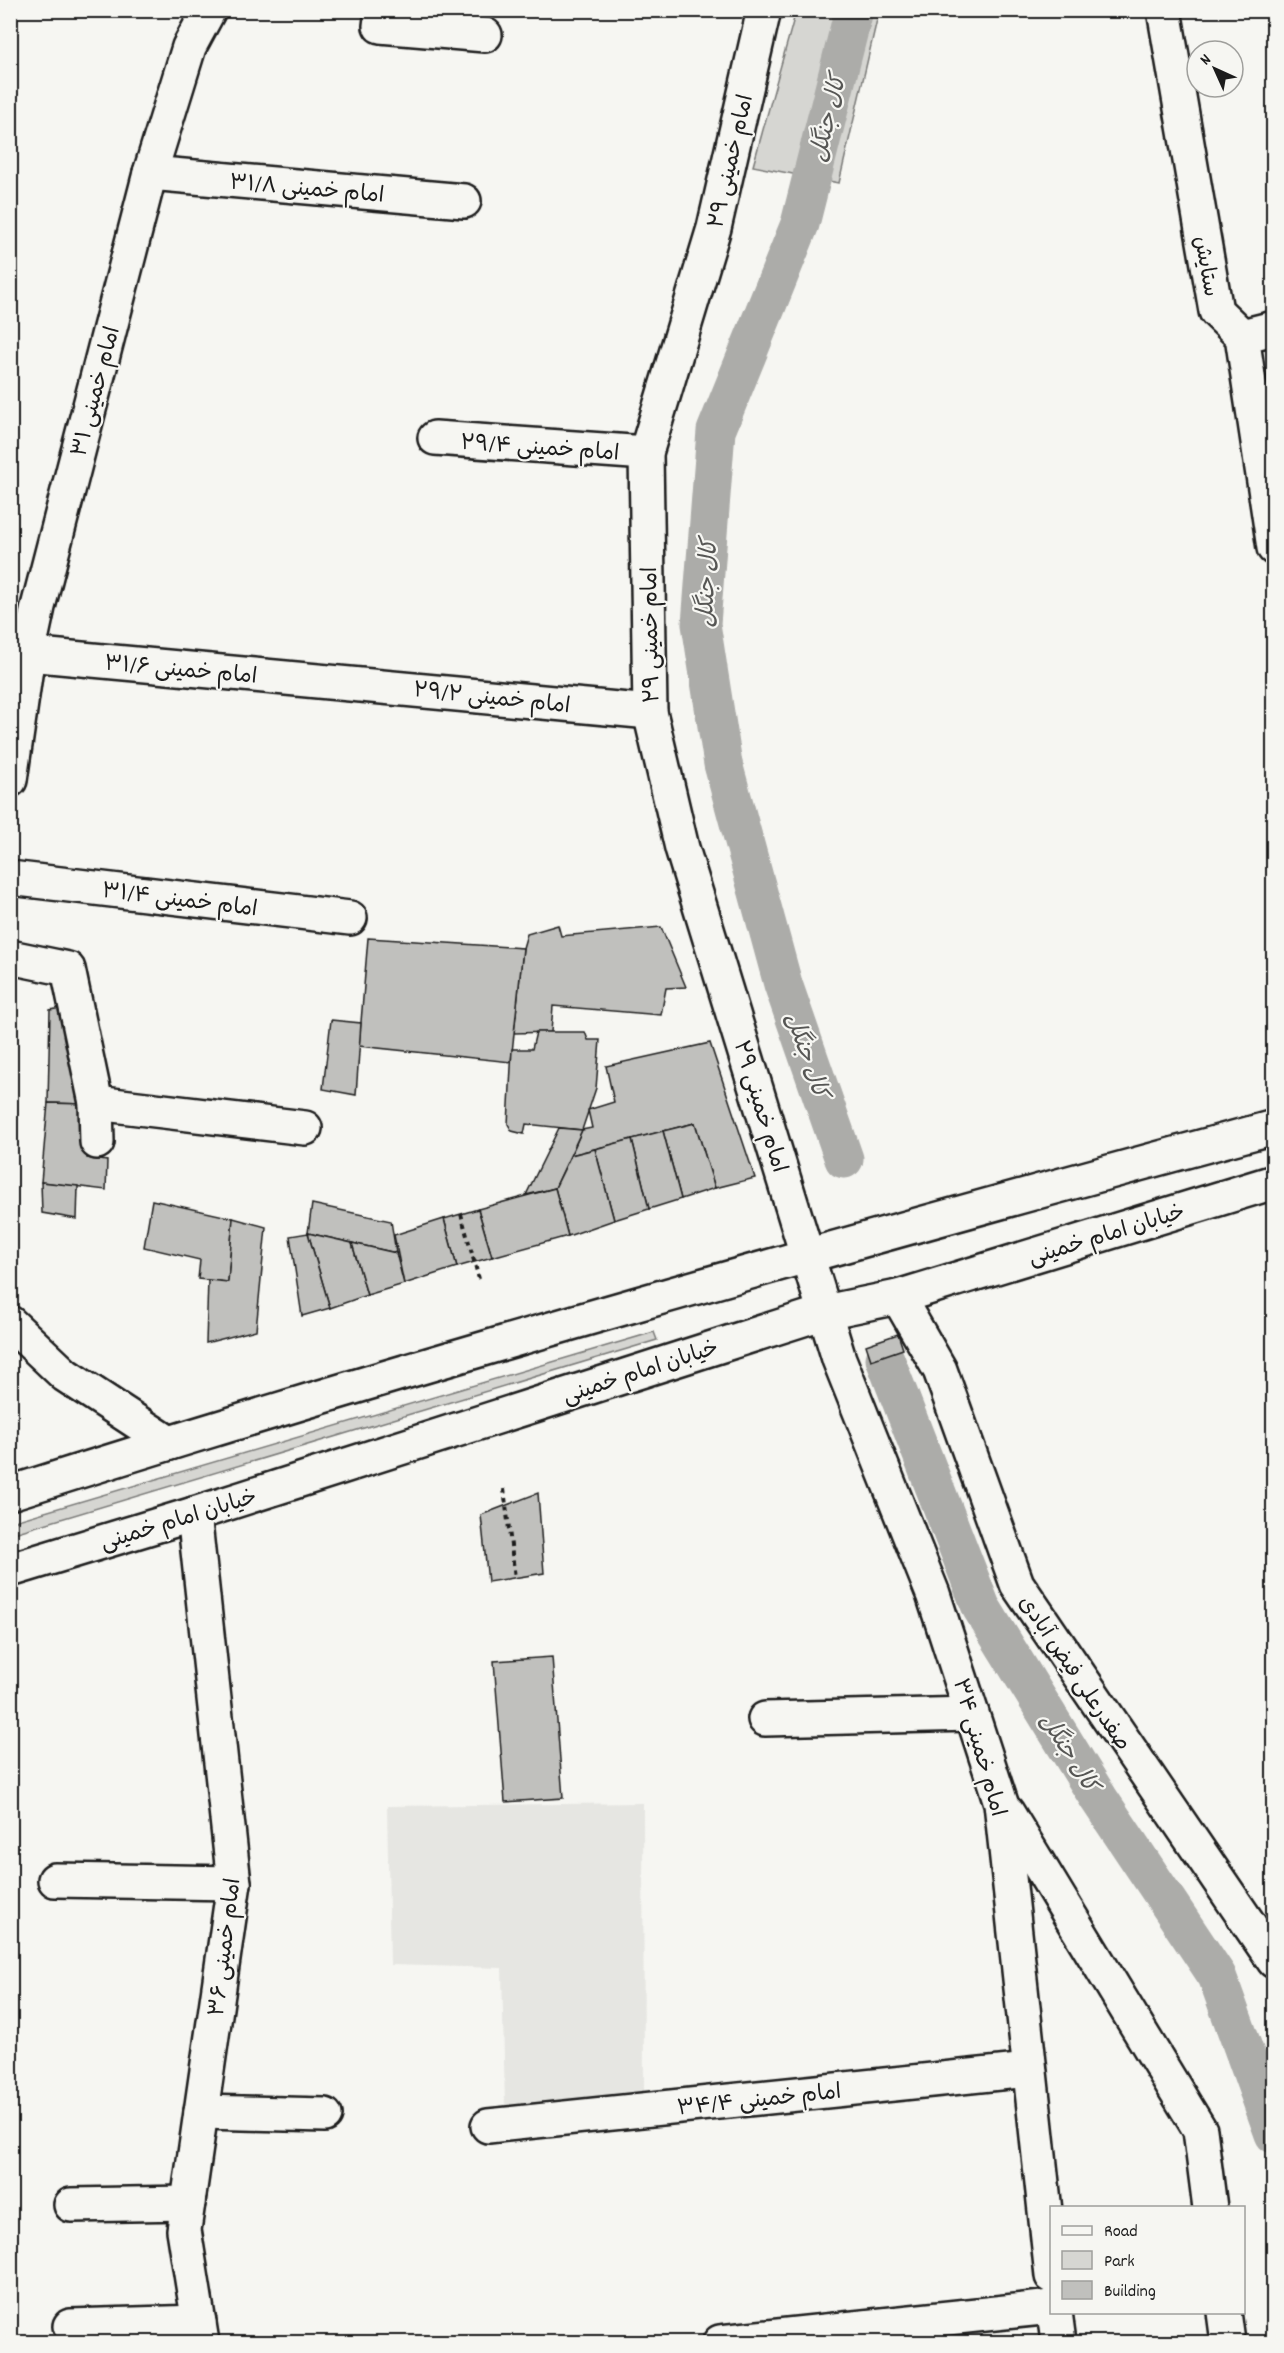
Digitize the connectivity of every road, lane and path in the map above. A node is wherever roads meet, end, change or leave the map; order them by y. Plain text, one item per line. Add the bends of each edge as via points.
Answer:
1 (209, 10) edge
2 (382, 10) edge
3 (764, 10) edge
4 (1164, 10) edge
5 (485, 35) dead end
6 (150, 173) junction
7 (465, 201) dead end
8 (1274, 328) edge
9 (1242, 336) junction
10 (435, 438) dead end
11 (645, 453) junction
12 (1274, 548) edge
13 (28, 654) junction
14 (334, 683) joint
15 (650, 712) junction
16 (10, 780) edge
17 (10, 878) edge
18 (350, 918) dead end
19 (10, 957) edge
20 (96, 1103) junction
21 (1274, 1126) edge
22 (305, 1128) dead end
23 (97, 1142) dead end
24 (1274, 1182) edge
25 (461, 1214) dead end
26 (808, 1254) junction
27 (479, 1279) dead end
28 (898, 1297) junction
29 (825, 1312) junction
30 (10, 1323) edge
31 (169, 1443) junction
32 (504, 1489) dead end
33 (10, 1493) edge
34 (194, 1514) junction
35 (10, 1570) edge
36 (515, 1578) dead end
37 (972, 1714) junction
38 (765, 1719) dead end
39 (1001, 1803) junction
40 (55, 1880) dead end
41 (234, 1883) junction
42 (1274, 1961) edge
43 (1029, 2070) junction
44 (201, 2112) junction
45 (325, 2115) dead end
46 (488, 2126) dead end
47 (188, 2203) junction
48 (71, 2205) dead end
49 (1210, 2206) edge
50 (1050, 2258) edge
51 (1050, 2307) edge
52 (1055, 2314) edge
53 (1224, 2314) edge
54 (70, 2326) dead end
55 (200, 2332) edge
56 (720, 2343) edge
57 (1059, 2343) edge
58 (1227, 2343) edge

1 - 6 street, امام خمینی ۳۱ via 189,46
2 - 5 street via 380,27
3 - 11 street, امام خمینی ۲۹ via 714,228
4 - 9 street, ستایش via 1216,311
6 - 7 street, امام خمینی ۳۱/۸
6 - 13 street, امام خمینی ۳۱
8 - 9 street
9 - 12 street
10 - 11 street, امام خمینی ۲۹/۴
11 - 15 street, امام خمینی ۲۹
13 - 14 street, امام خمینی ۳۱/۶
13 - 16 street, امام خمینی ۳۱
14 - 15 street, امام خمینی ۲۹/۲
15 - 26 street, امام خمینی ۲۹ via 682,848
17 - 18 street, امام خمینی ۳۱/۴
19 - 20 street via 68,969
20 - 22 street
20 - 23 street
21 - 26 street
24 - 28 street, خیابان امام خمینی
25 - 27 path
26 - 29 street, امام خمینی ۲۹
26 - 31 street
28 - 29 street, خیابان امام خمینی
28 - 42 street, صفدرعلی فیض آبادی via 940,1370 1017,1584
29 - 34 street, خیابان امام خمینی
29 - 37 street, امام خمینی ۳۴ via 839,1359 933,1594
30 - 31 street via 65,1375
31 - 33 street
32 - 36 path
34 - 35 street, خیابان امام خمینی
34 - 41 street, امام خمینی ۳۶
37 - 38 street
37 - 39 street, امام خمینی ۳۴
39 - 43 street, امام خمینی ۳۴
39 - 49 street via 1200,2130
40 - 41 street
41 - 44 street, امام خمینی ۳۶
43 - 46 street, امام خمینی ۳۴/۴
43 - 50 street, امام خمینی ۳۴
44 - 45 street
44 - 47 street, امام خمینی ۳۶
47 - 48 street
47 - 55 street, امام خمینی ۳۶ via 184,2230
51 - 56 street
52 - 57 street
53 - 58 street
54 - 55 street

